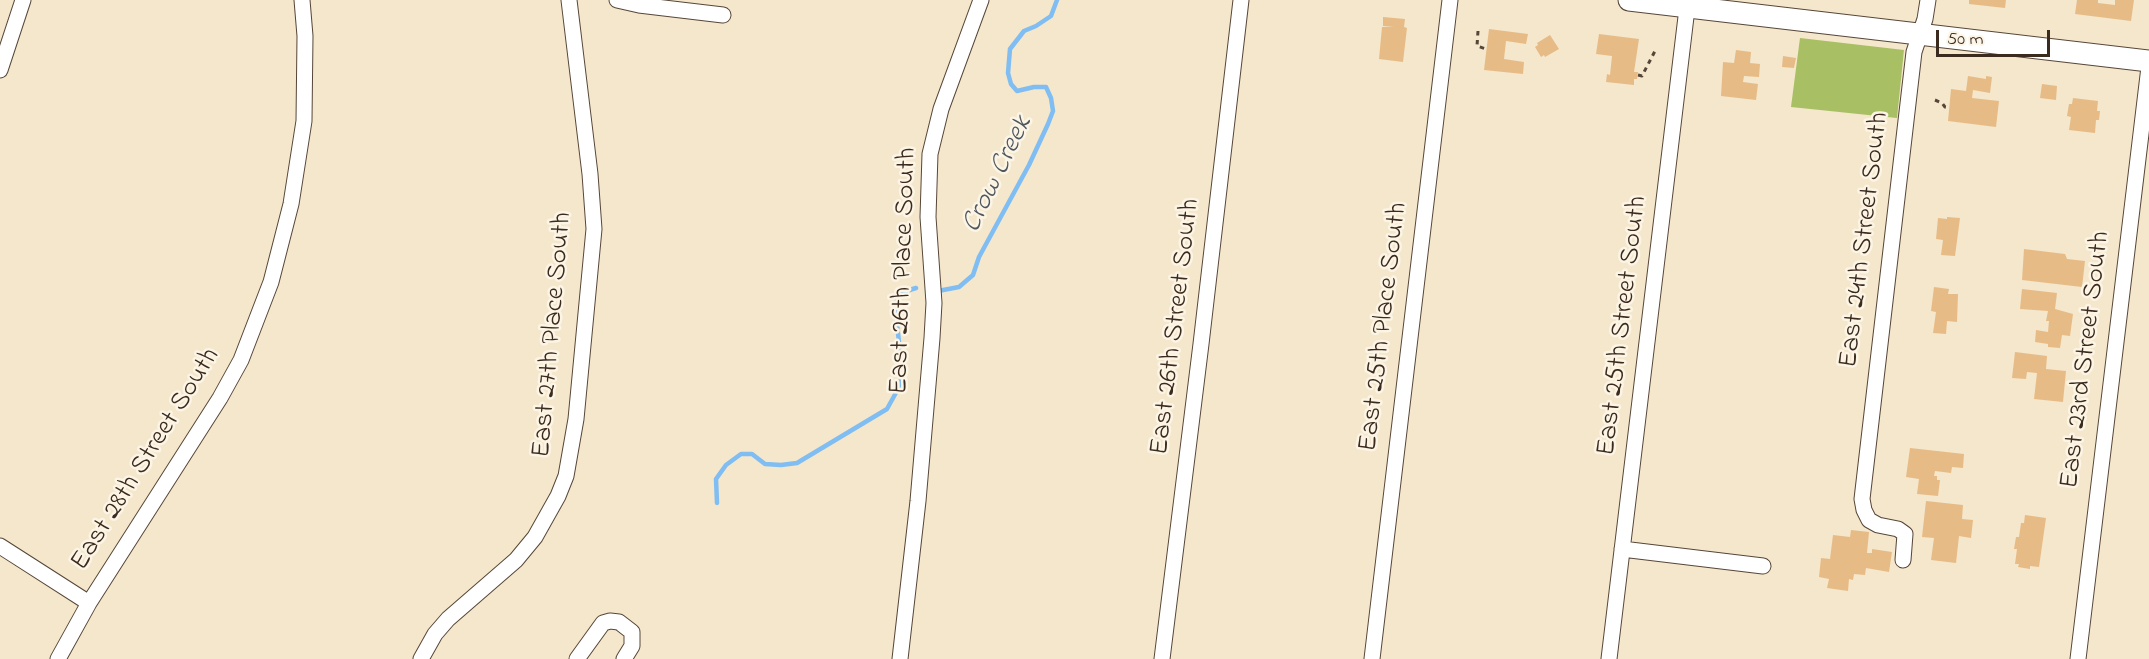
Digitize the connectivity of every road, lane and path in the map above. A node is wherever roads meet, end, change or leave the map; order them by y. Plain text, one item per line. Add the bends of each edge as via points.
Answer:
1 (23, 0) edge
2 (302, 0) edge
3 (569, 0) edge
4 (617, 0) edge
5 (981, 0) edge
6 (1241, 0) edge
7 (1450, 0) edge
8 (1629, 0) edge
9 (1928, 0) edge
10 (1688, 3) edge
11 (723, 15) dead end
12 (1478, 31) dead end
13 (1920, 34) junction
14 (1486, 49) dead end
15 (1656, 49) dead end
16 (2149, 62) edge
17 (2149, 67) edge
18 (0, 70) edge
19 (1638, 75) dead end
20 (1935, 100) dead end
21 (1950, 108) dead end
22 (0, 546) edge
23 (1622, 549) junction
24 (1904, 560) dead end
25 (1763, 566) dead end
26 (89, 603) junction
27 (58, 659) edge
28 (421, 659) edge
29 (577, 659) edge
30 (624, 659) edge
31 (900, 659) edge
32 (1162, 659) edge
33 (1372, 659) edge
34 (1609, 659) edge
35 (2078, 659) edge

1 - 18 street
2 - 26 street, East 28th Street South via 304,121 291,204 271,282 241,360 220,398
3 - 28 street, East 27th Place South via 594,229 576,418 566,476 535,537 516,560 448,619
4 - 11 street
5 - 31 street, East 26th Place South via 941,109 930,154 932,338
6 - 32 street, East 26th Street South
7 - 33 street, East 25th Place South
8 - 10 main road
9 - 13 street, East 24th Street South
10 - 13 main road
10 - 23 street, East 25th Street South
12 - 14 path via 1478,46
13 - 16 main road
13 - 24 street, East 24th Street South via 1913,63 1862,499 1869,520 1905,534
15 - 19 path via 1642,76
17 - 35 street, East 23rd Street South
20 - 21 path
22 - 26 street
23 - 25 street
23 - 34 street, East 25th Street South
26 - 27 street, East 28th Street South
29 - 30 street via 603,623 610,621 619,622 632,632 632,646

